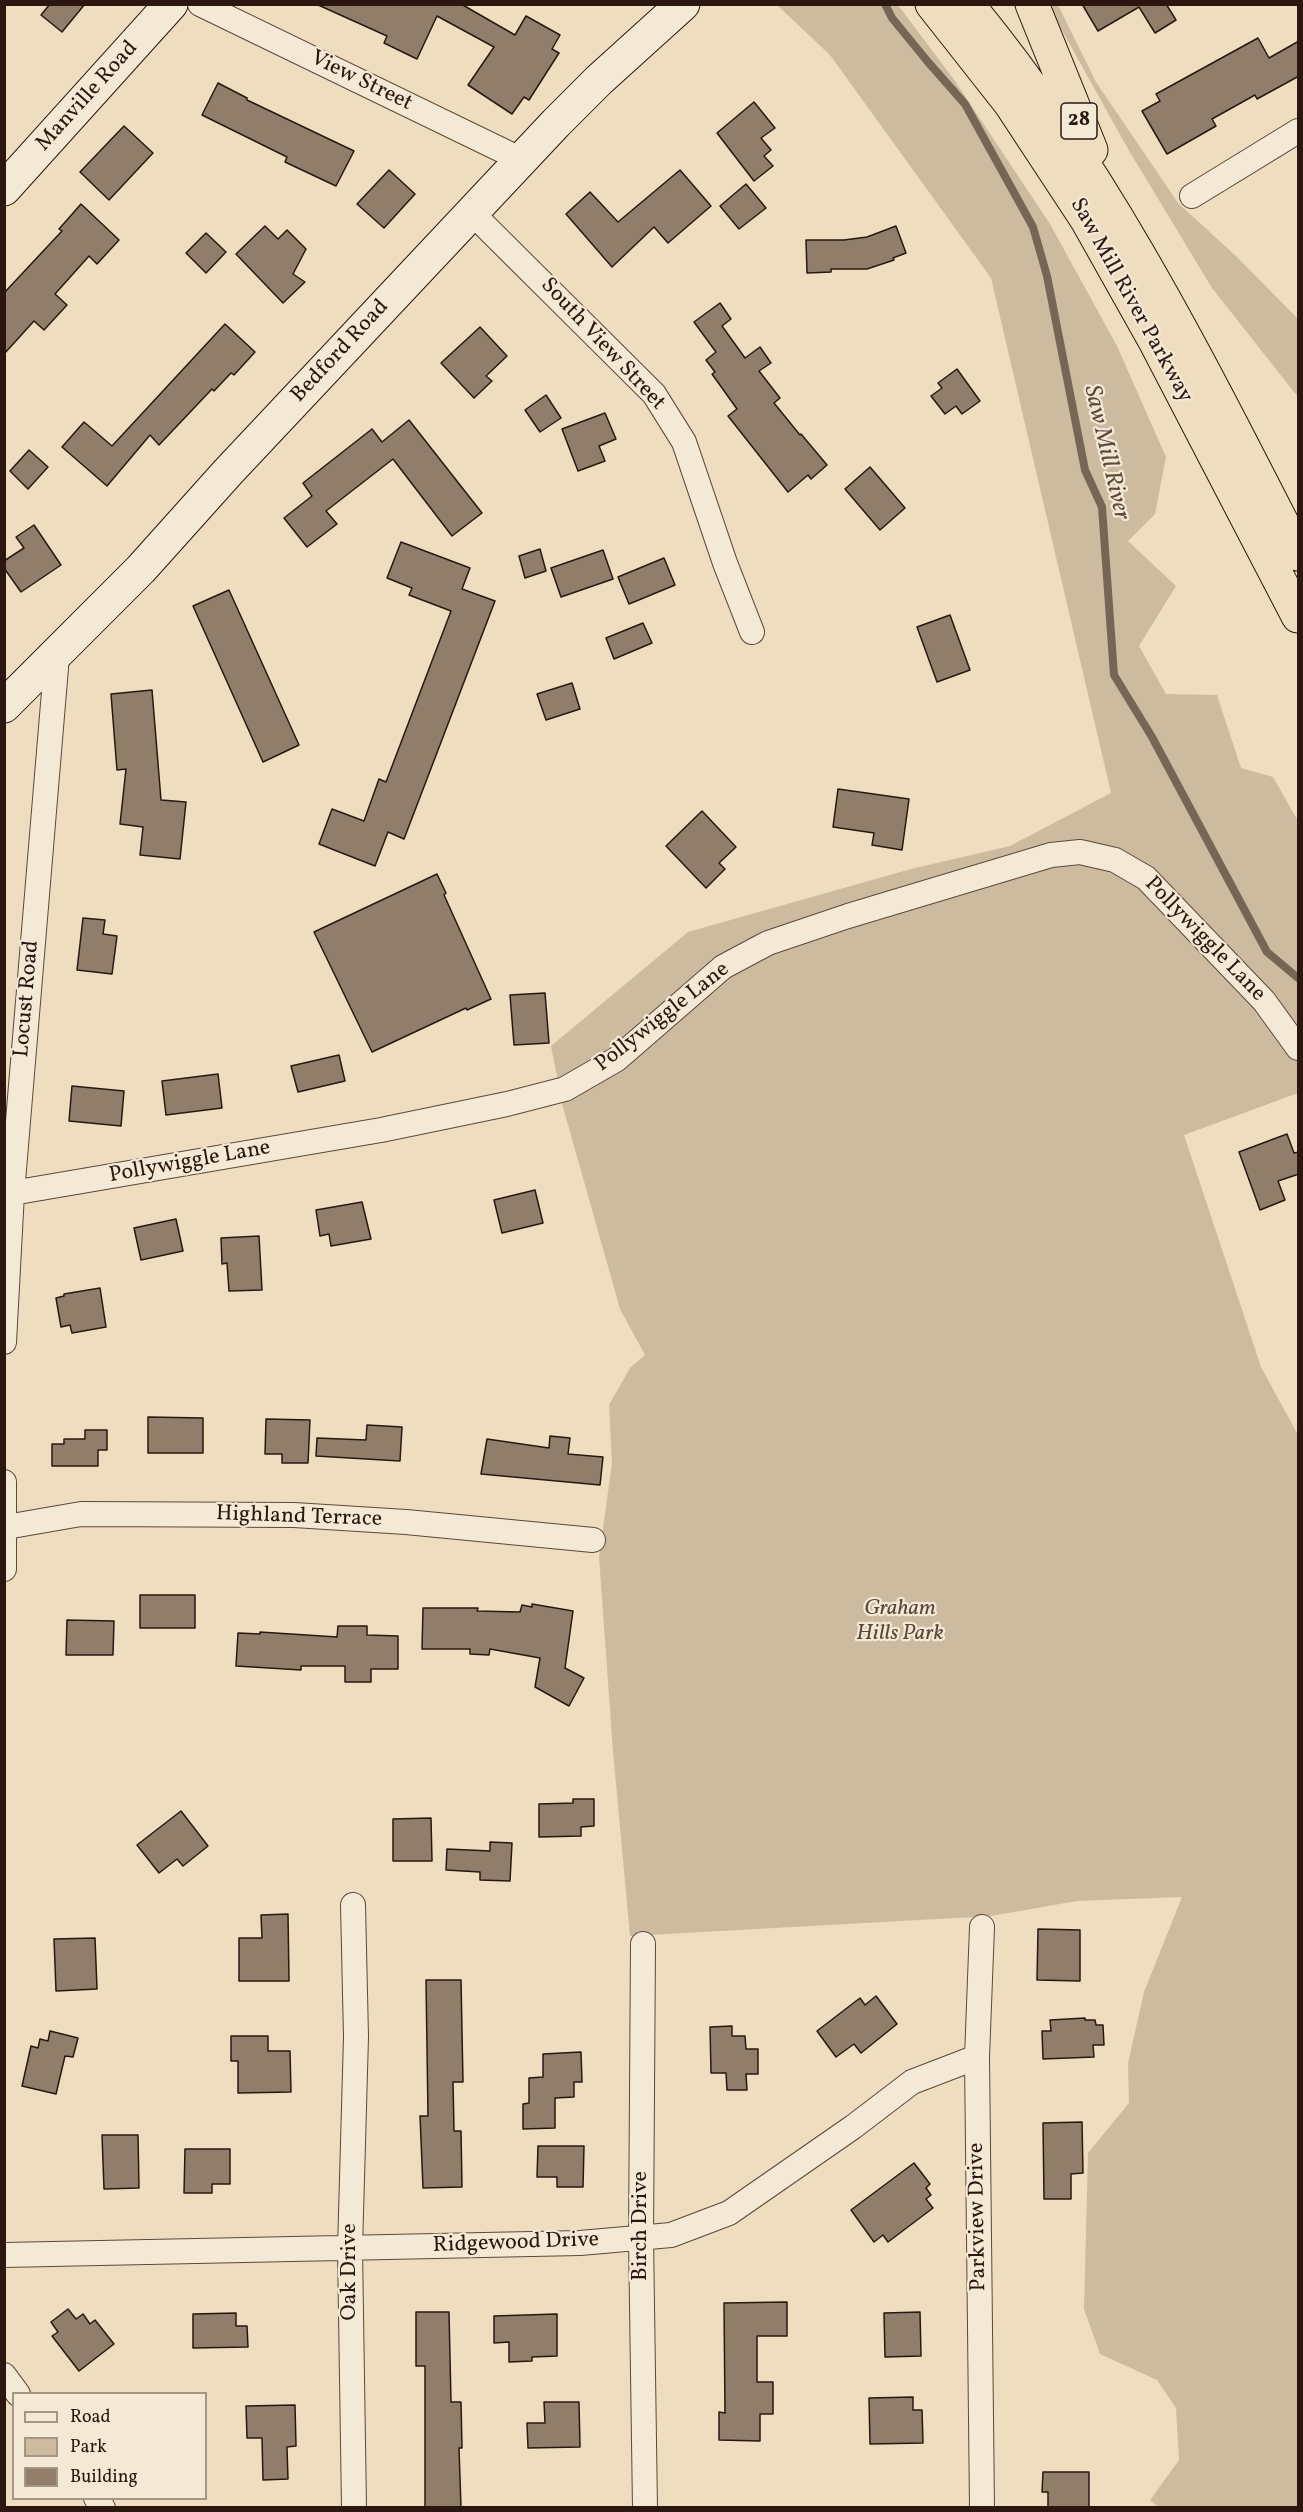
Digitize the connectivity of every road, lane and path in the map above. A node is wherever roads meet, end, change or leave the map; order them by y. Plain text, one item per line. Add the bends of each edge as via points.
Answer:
1 (171, 4) edge
2 (200, 4) edge
3 (683, 4) edge
4 (933, 4) edge
5 (967, 4) edge
6 (1032, 4) edge
7 (1299, 131) edge
8 (522, 160) junction
9 (4, 189) edge
10 (1192, 196) dead end
11 (472, 213) junction
12 (1128, 237) junction
13 (1299, 554) edge
14 (1299, 616) edge
15 (752, 632) dead end
16 (57, 656) junction
17 (4, 706) edge
18 (1299, 1048) edge
19 (12, 1193) junction
20 (4, 1342) edge
21 (4, 1482) edge
22 (6, 1527) junction
23 (593, 1540) dead end
24 (4, 1569) edge
25 (353, 1905) dead end
26 (982, 1927) dead end
27 (643, 1944) dead end
28 (977, 2057) junction
29 (641, 2238) junction
30 (350, 2249) junction
31 (4, 2256) edge
32 (4, 2375) edge
33 (17, 2392) edge
34 (354, 2508) edge
35 (645, 2508) edge
36 (982, 2508) edge

1 - 9 main road, Manville Road
2 - 8 street, View Street
3 - 8 main road, Bedford Road via 600,80
4 - 14 highway, Saw Mill River Parkway via 1010,103 1087,220
5 - 12 highway, Saw Mill River Parkway via 1053,119
6 - 12 highway, 28
7 - 10 street
8 - 11 main road, Bedford Road
11 - 15 street, South View Street via 654,394 684,442
11 - 16 main road, Bedford Road
12 - 13 highway, Saw Mill River Parkway
16 - 17 main road, Bedford Road
16 - 19 street, Locust Road
18 - 19 street, Pollywiggle Lane via 1264,1001 1146,878 1115,860 1080,852 1051,855 768,943 723,967 617,1059 565,1089 381,1130
19 - 20 street, Locust Road
21 - 22 street
22 - 23 street, Highland Terrace via 81,1514 283,1515
22 - 24 street
25 - 30 street, Oak Drive via 356,2037
26 - 28 street, Parkview Drive
27 - 29 street, Birch Drive
28 - 29 street, Ridgewood Drive via 912,2082 729,2213 671,2235
28 - 36 street, Parkview Drive
29 - 30 street, Ridgewood Drive
29 - 35 street, Birch Drive
30 - 31 street, Ridgewood Drive
30 - 34 street, Oak Drive
32 - 33 street

